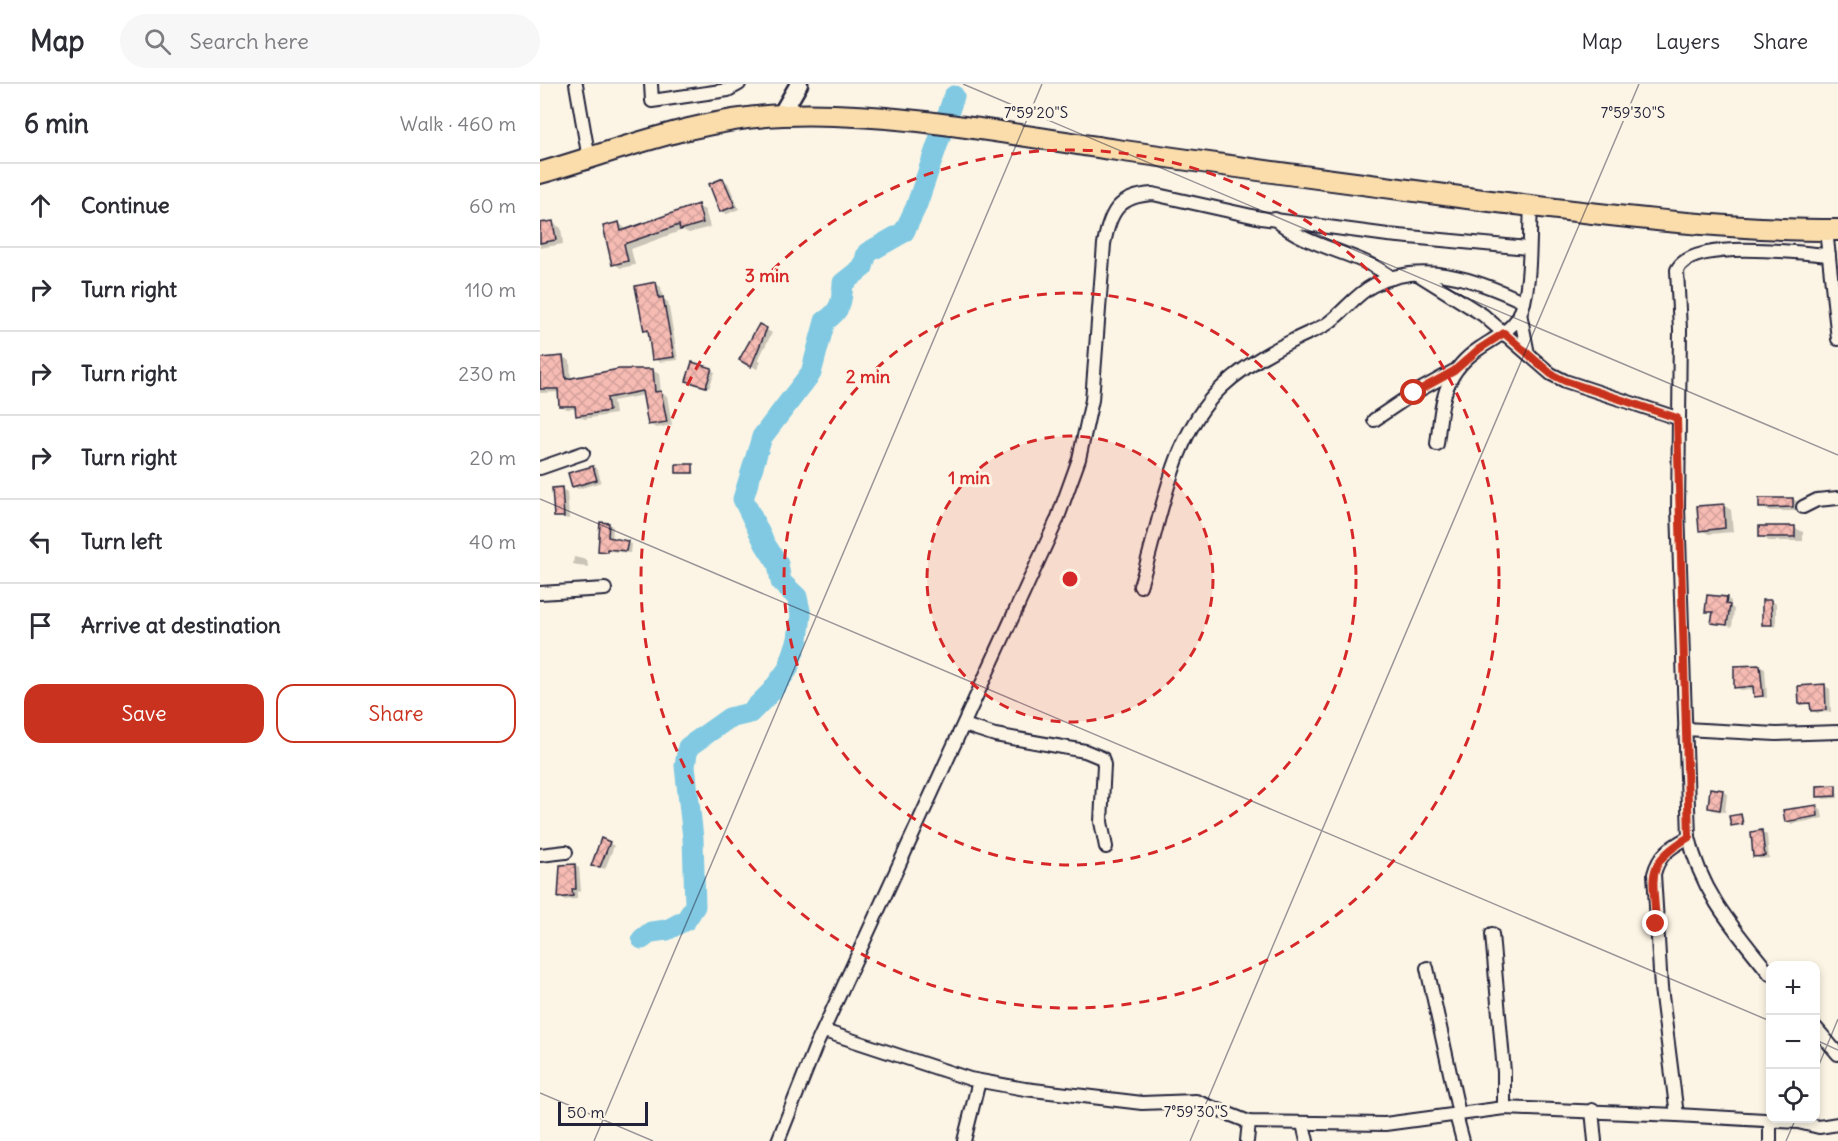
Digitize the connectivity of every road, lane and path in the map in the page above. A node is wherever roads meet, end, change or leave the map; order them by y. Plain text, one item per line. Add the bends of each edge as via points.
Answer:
1 (576, 84) edge
2 (651, 84) edge
3 (740, 84) edge
4 (799, 84) edge
5 (781, 115) junction
6 (589, 159) junction
7 (540, 173) edge
8 (1531, 206) junction
9 (1275, 219) junction
10 (1832, 230) edge
11 (1528, 248) junction
12 (1829, 255) junction
13 (1418, 274) junction
14 (1392, 278) junction
15 (1522, 308) junction
16 (1504, 333) junction
17 (1838, 339) edge
18 (1528, 354) junction
19 (1454, 371) junction
20 (1677, 418) junction
21 (1374, 420) dead end
22 (1437, 444) dead end
23 (583, 453) dead end
24 (540, 468) edge
25 (1838, 498) edge
26 (1803, 507) dead end
27 (1140, 586) dead end
28 (605, 589) dead end
29 (540, 593) edge
30 (964, 725) junction
31 (1685, 729) junction
32 (1838, 732) edge
33 (1689, 837) junction
34 (1106, 847) dead end
35 (566, 852) dead end
36 (540, 855) edge
37 (1492, 934) dead end
38 (1427, 968) dead end
39 (1766, 969) edge
40 (824, 1031) junction
41 (1820, 1034) edge
42 (1838, 1054) edge
43 (979, 1080) junction
44 (1504, 1108) junction
45 (1592, 1110) junction
46 (1458, 1114) junction
47 (1677, 1114) junction
48 (1766, 1120) edge
49 (1249, 1122) junction
50 (1770, 1123) edge
51 (1791, 1123) edge
52 (1303, 1124) junction
53 (1838, 1124) edge
54 (778, 1141) edge
55 (964, 1141) edge
56 (1247, 1141) edge
57 (1307, 1141) edge
58 (1463, 1141) edge
59 (1595, 1141) edge
60 (1770, 1141) edge

1 - 6 street
2 - 3 street via 652,101 728,90
4 - 5 main road
5 - 6 highway via 654,137
5 - 8 highway via 899,120 976,129
6 - 7 highway
8 - 10 highway via 1746,229
8 - 11 street
9 - 11 street via 1388,235
9 - 14 street via 1294,235 1379,268
9 - 30 street via 1153,194 1138,195 1115,209 1104,244 1092,400 1079,459 1057,520
10 - 12 street
11 - 15 street
12 - 17 street
12 - 20 street via 1712,251 1681,263 1677,270
13 - 14 street
13 - 15 street via 1448,274 1493,287
13 - 16 street
14 - 27 street via 1370,287 1324,326 1255,363 1211,398 1174,467
15 - 16 street
15 - 18 street
16 - 18 street
16 - 19 street
18 - 20 street via 1565,381
19 - 21 street
19 - 22 street via 1444,395
20 - 31 street
23 - 24 street
25 - 26 street via 1817,500
28 - 29 street
30 - 34 street via 1102,758 1101,822
30 - 40 street
31 - 32 street via 1776,734
31 - 33 street
33 - 39 street via 1695,866 1708,891
33 - 47 street via 1665,851 1653,874 1662,999
35 - 36 street
37 - 44 street
38 - 46 street
40 - 43 street
40 - 54 street
41 - 42 street
43 - 49 street via 1142,1103 1206,1102
43 - 55 street
44 - 45 street
44 - 46 street
45 - 47 street
45 - 59 street
46 - 52 street via 1403,1123
46 - 58 street
47 - 48 street
49 - 52 street
49 - 56 street
50 - 60 street
51 - 53 street via 1819,1127
52 - 57 street

